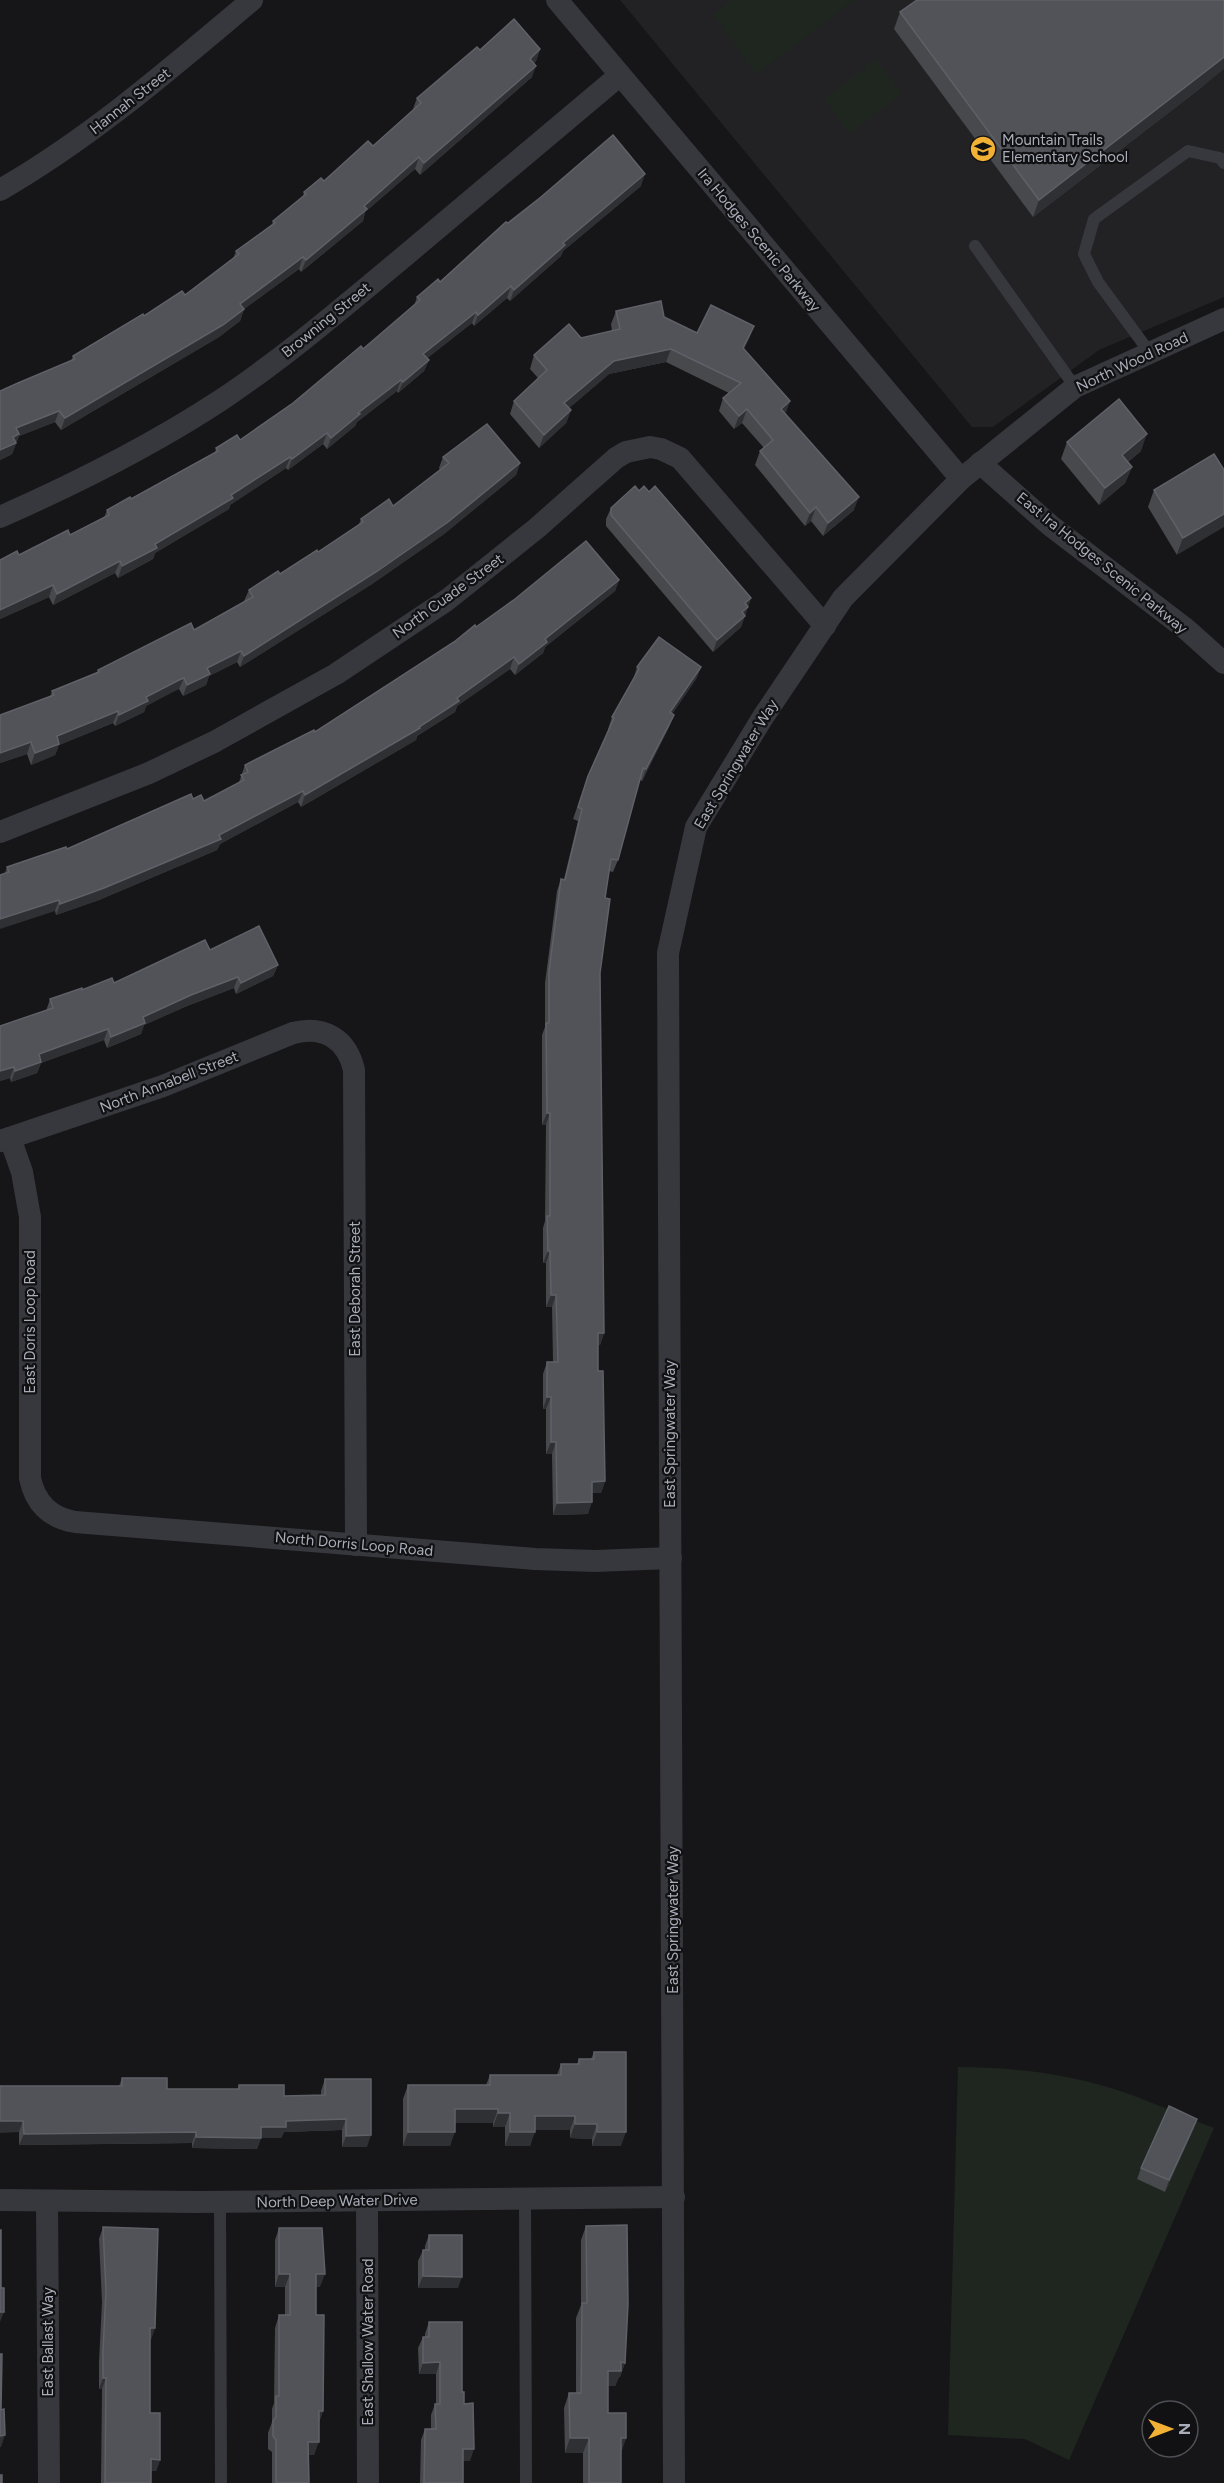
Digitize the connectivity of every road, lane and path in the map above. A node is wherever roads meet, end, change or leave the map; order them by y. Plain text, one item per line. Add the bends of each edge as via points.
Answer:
1 (252, 0) edge
2 (557, 0) edge
3 (620, 75) junction
4 (1224, 163) edge
5 (0, 190) edge
6 (975, 246) dead end
7 (1224, 318) edge
8 (1150, 353) junction
9 (1075, 387) junction
10 (980, 463) junction
11 (961, 479) junction
12 (0, 517) edge
13 (825, 626) junction
14 (1224, 663) edge
15 (0, 832) edge
16 (337, 1039) joint
17 (5, 1140) edge
18 (42, 1505) joint
19 (356, 1545) junction
20 (671, 1558) junction
21 (674, 2197) junction
22 (525, 2198) junction
23 (0, 2200) edge
24 (47, 2201) junction
25 (367, 2201) junction
26 (220, 2202) junction
27 (49, 2483) edge
28 (221, 2483) edge
29 (368, 2483) edge
30 (526, 2483) edge
31 (674, 2483) edge

1 - 5 street, Hannah Street via 112,117
2 - 3 street, Ira Hodges Scenic Parkway
3 - 11 street, Ira Hodges Scenic Parkway
3 - 12 street, Browning Street via 262,371 137,451
4 - 8 lane via 1220,158 1188,151 1094,219 1084,254 1098,282
6 - 9 lane
7 - 8 street, North Wood Road
8 - 9 street, North Wood Road
9 - 10 street, North Wood Road
10 - 11 street, North Wood Road
10 - 14 street, East Ira Hodges Scenic Parkway via 1051,526 1186,629
11 - 13 street, East Springwater Way via 843,598
13 - 15 street, North Cuade Street via 680,458 661,448 638,448 616,458 447,600 336,674 224,737 149,773
13 - 20 street, East Springwater Way via 763,717 696,827 668,953
16 - 17 street, North Annabell Street via 316,1030 293,1033 163,1086
16 - 19 street, East Deborah Street via 346,1048 354,1070
17 - 18 street, East Doris Loop Road via 22,1172 30,1217 30,1478
18 - 19 street, North Dorris Loop Road via 57,1517 75,1522
19 - 20 street, North Dorris Loop Road via 535,1559
20 - 21 street, East Springwater Way
21 - 22 street, North Deep Water Drive
21 - 31 street, East Springwater Way
22 - 25 street, North Deep Water Drive
22 - 30 lane
23 - 24 street, North Deep Water Drive
24 - 26 street, North Deep Water Drive
24 - 27 street, East Ballast Way
25 - 26 street, North Deep Water Drive
25 - 29 street, East Shallow Water Road
26 - 28 lane

